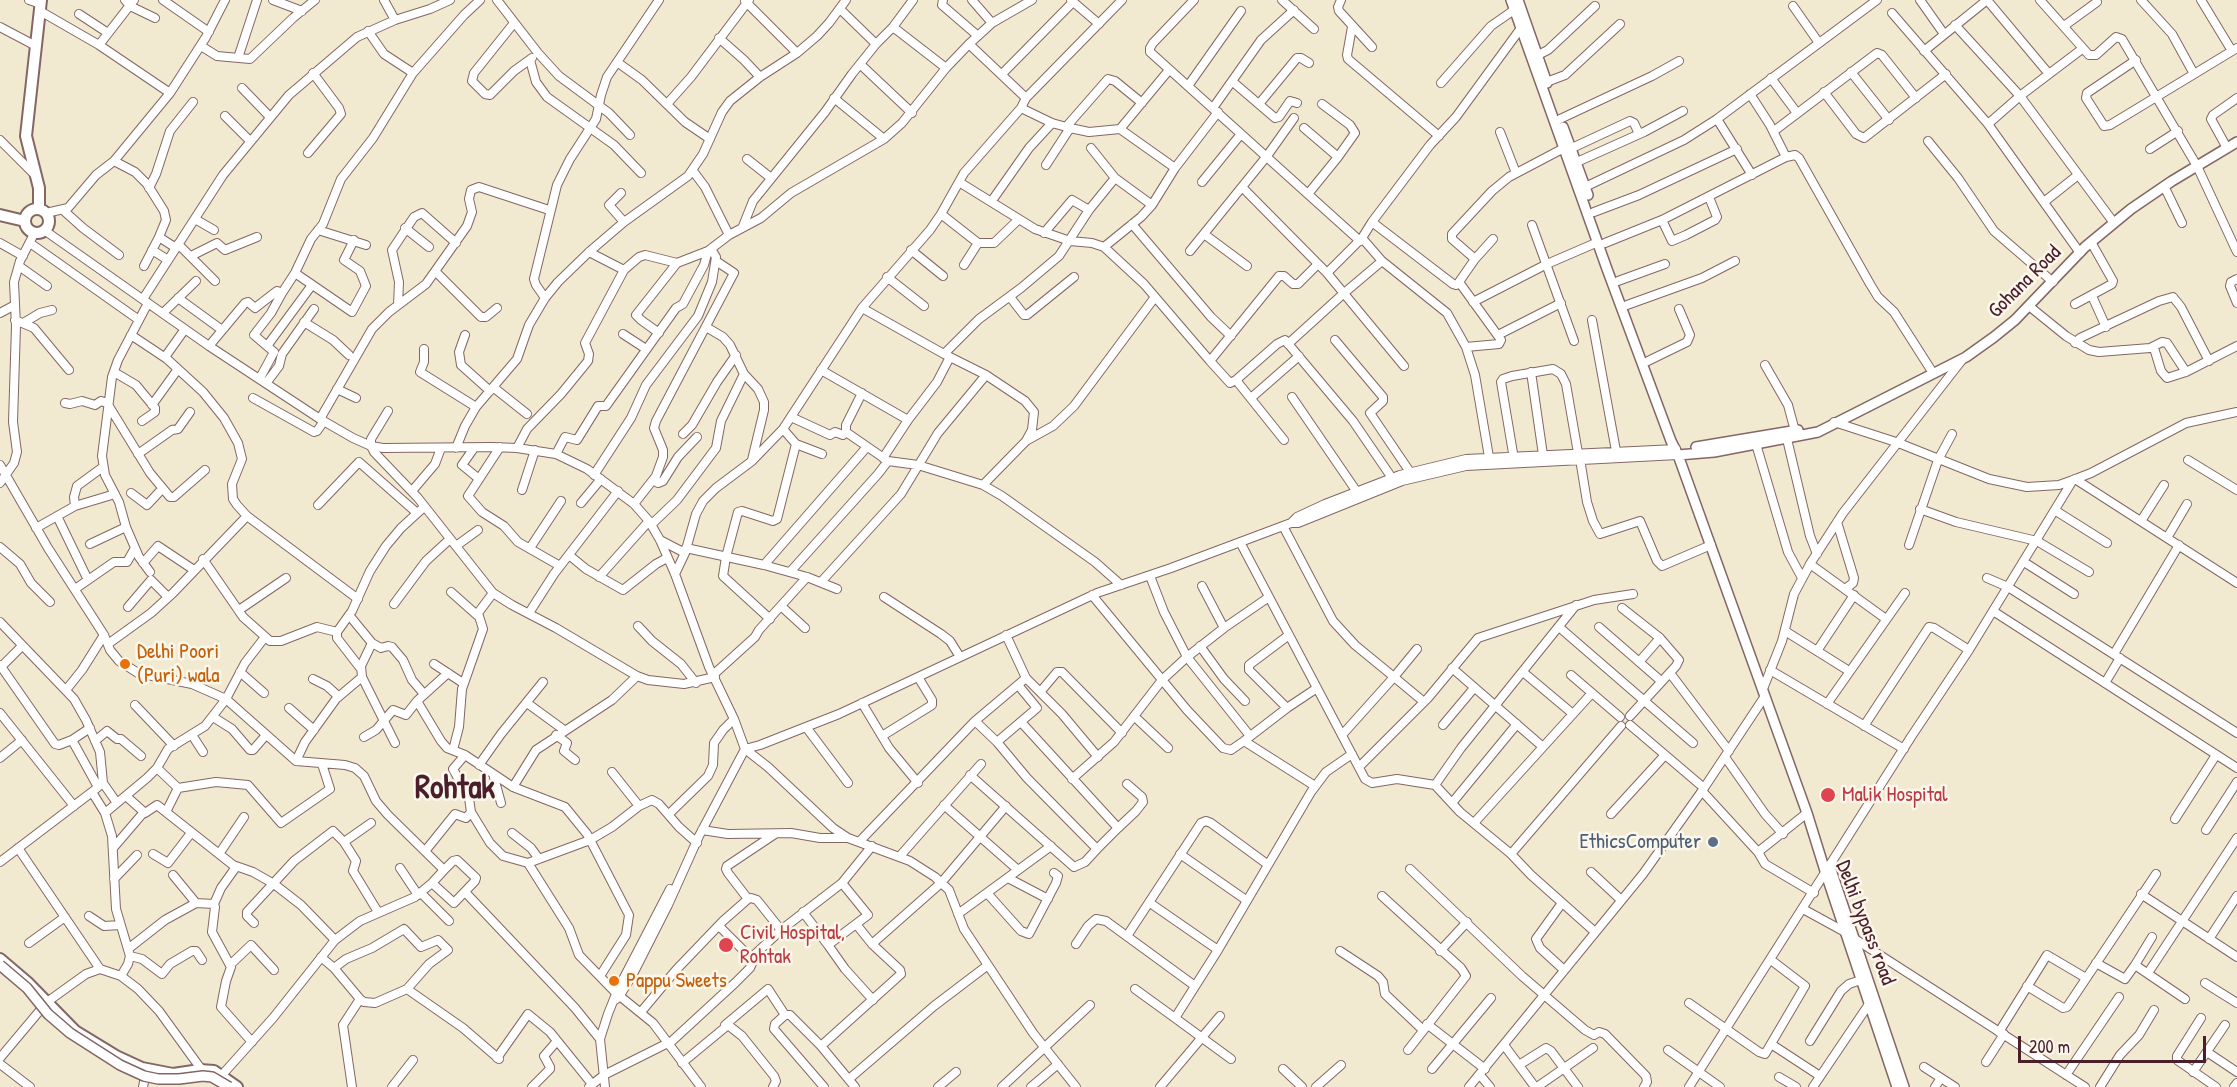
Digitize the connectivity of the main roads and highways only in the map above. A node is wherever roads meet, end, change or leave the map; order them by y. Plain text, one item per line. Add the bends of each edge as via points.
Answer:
1 (1511, 0) edge
2 (1518, 0) edge
3 (41, 5) edge
4 (1527, 36) junction
5 (1544, 83) junction
6 (2237, 142) edge
7 (1568, 148) junction
8 (43, 211) junction
9 (0, 214) edge
10 (25, 220) junction
11 (1601, 242) junction
12 (1829, 425) junction
13 (1676, 450) junction
14 (1828, 871) junction
15 (0, 959) edge
16 (0, 967) edge
17 (44, 1005) junction
18 (204, 1074) junction
19 (150, 1080) edge
20 (229, 1087) edge
21 (237, 1087) edge
22 (1897, 1087) edge
23 (1904, 1087) edge

1 - 4 main road
2 - 4 main road
3 - 8 highway via 26,136
4 - 5 main road
4 - 5 main road via 1538,55
5 - 7 main road
5 - 7 main road
6 - 12 main road, Gohana Road via 2164,186 2114,223 1994,338 1964,358
7 - 11 main road
7 - 11 main road via 1577,162
8 - 10 highway via 30,211
8 - 10 highway via 49,219 48,226 40,231 28,229
9 - 10 highway
11 - 13 main road
11 - 13 main road via 1664,405
12 - 13 main road
12 - 13 main road via 1818,432 1714,452
13 - 14 main road, Delhi bypass road
14 - 22 main road, Delhi bypass road
14 - 23 main road, Delhi bypass road
15 - 17 highway via 27,982
16 - 17 highway
16 - 20 main road, bridge via 27,988 70,1033 120,1065 158,1079 212,1077
17 - 19 highway via 75,1031 142,1068
18 - 19 highway via 173,1074
18 - 20 highway
18 - 21 highway via 214,1071

